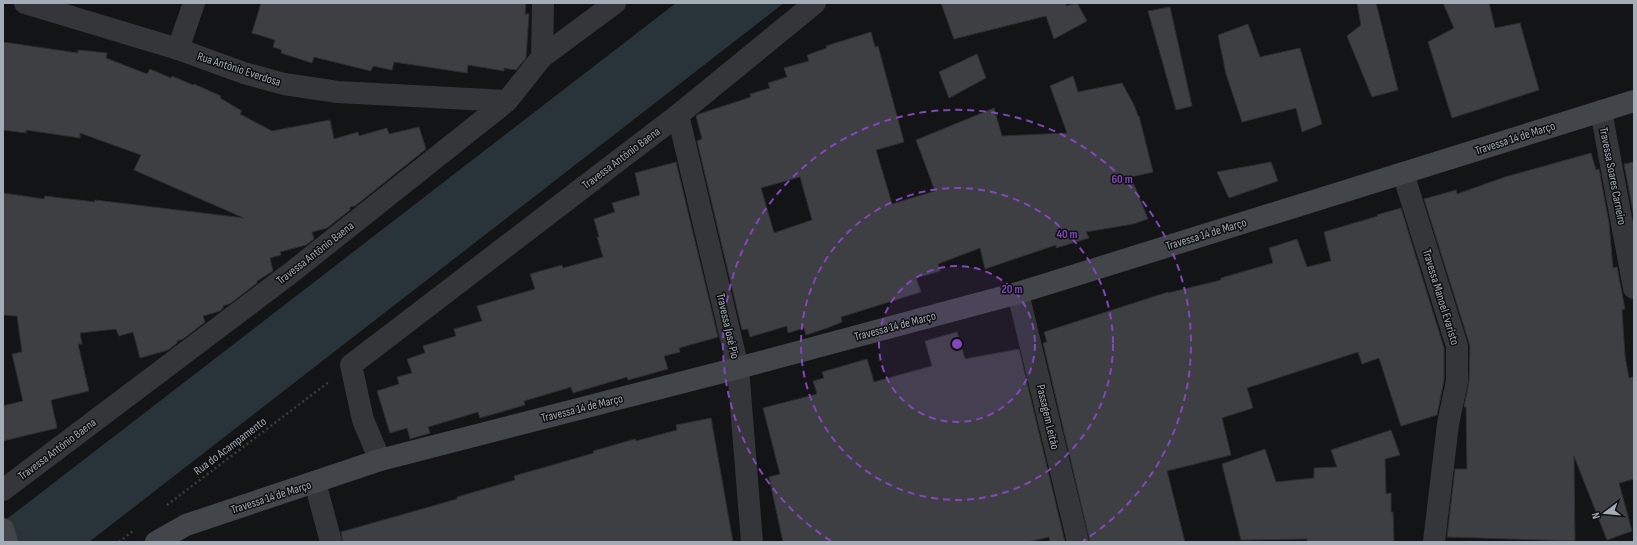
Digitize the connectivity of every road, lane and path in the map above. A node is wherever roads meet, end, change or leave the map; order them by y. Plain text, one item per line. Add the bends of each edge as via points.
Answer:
1 (25, 3) edge
2 (194, 3) edge
3 (543, 3) edge
4 (615, 3) edge
5 (815, 3) edge
6 (178, 49) junction
7 (542, 57) junction
8 (507, 101) junction
9 (1634, 101) edge
10 (1601, 111) junction
11 (678, 115) junction
12 (1403, 173) junction
13 (1634, 288) edge
14 (1018, 293) junction
15 (351, 365) junction
16 (738, 368) junction
17 (380, 460) junction
18 (316, 482) junction
19 (3, 490) edge
20 (163, 508) dead end
21 (138, 528) dead end
22 (3, 530) edge
23 (7, 542) edge
24 (119, 542) edge
25 (156, 542) edge
26 (330, 542) edge
27 (752, 542) edge
28 (1078, 542) edge
29 (1434, 542) edge

1 - 6 street, Rua Antônio Everdosa
2 - 6 street
3 - 7 street
4 - 7 street, Travessa Antônio Baena
5 - 11 street, Travessa Antônio Baena
6 - 8 street, Rua Antônio Everdosa via 244,73 284,84 338,92
7 - 8 street, Travessa Antônio Baena
8 - 19 street, Travessa Antônio Baena via 285,277
9 - 10 street, Travessa 14 de Março
10 - 12 street, Travessa 14 de Março
10 - 13 street, Travessa Soares Carneiro
11 - 15 street, Travessa Antônio Baena
11 - 16 street, Travessa José Pio
12 - 14 street, Travessa 14 de Março
12 - 29 street, Travessa Manoel Evaristo via 1457,346 1457,381 1448,424
14 - 16 street, Travessa 14 de Março
14 - 28 street, Passagem Leitão
15 - 17 street via 363,420
15 - 20 path, Rua do Acampamento
16 - 17 street, Travessa 14 de Março
16 - 27 street, Travessa José Pio
17 - 18 street, Travessa 14 de Março
18 - 25 street, Travessa 14 de Março via 186,525
18 - 26 street
21 - 24 path
22 - 23 street

